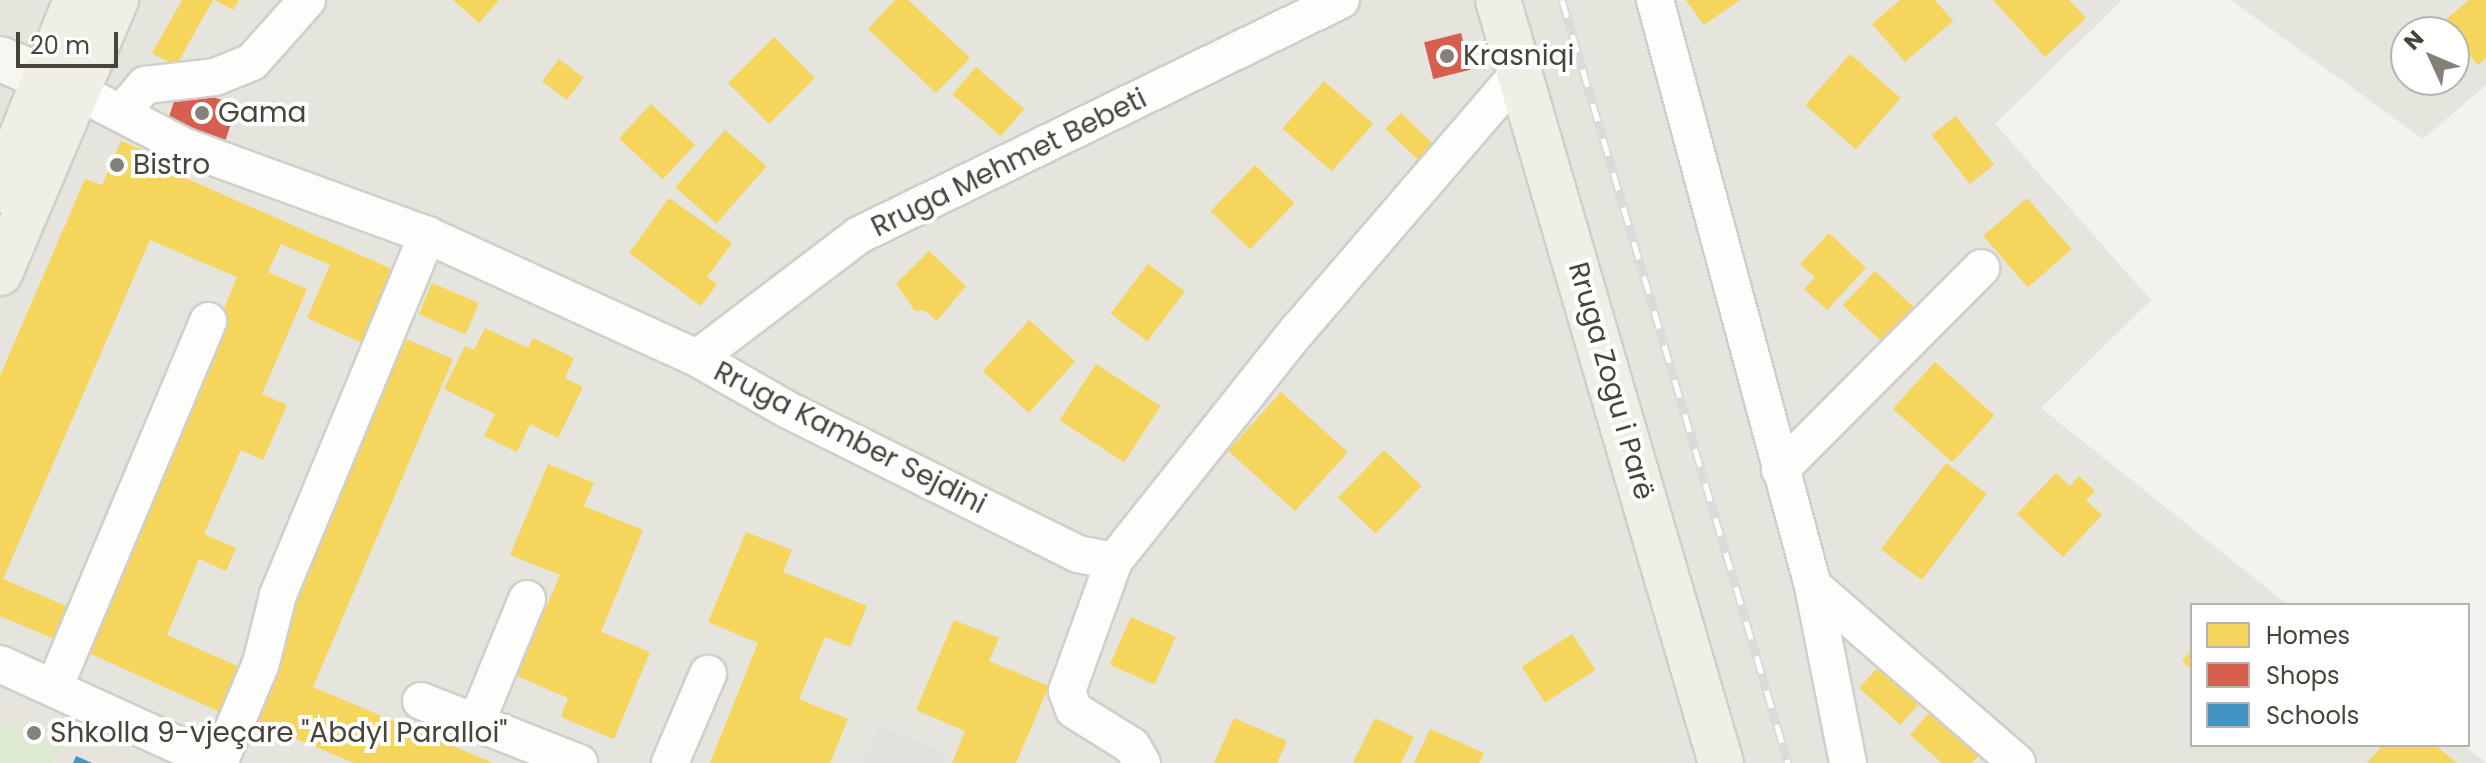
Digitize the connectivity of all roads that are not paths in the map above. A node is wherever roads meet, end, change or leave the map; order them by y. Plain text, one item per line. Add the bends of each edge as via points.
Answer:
1 (76, 0) edge
2 (116, 0) edge
3 (307, 0) edge
4 (1341, 0) edge
5 (1498, 0) edge
6 (1655, 0) edge
7 (0, 59) edge
8 (1522, 70) junction
9 (60, 84) junction
10 (123, 111) junction
11 (0, 190) edge
12 (427, 235) junction
13 (1981, 268) dead end
14 (0, 273) edge
15 (208, 321) dead end
16 (697, 358) junction
17 (1780, 470) junction
18 (1114, 561) junction
19 (1813, 586) junction
20 (527, 599) dead end
21 (0, 664) edge
22 (708, 674) dead end
23 (54, 688) junction
24 (421, 701) dead end
25 (476, 723) junction
26 (218, 763) edge
27 (579, 763) edge
28 (670, 763) edge
29 (1142, 763) edge
30 (1721, 763) edge
31 (1848, 763) edge
32 (2017, 763) edge

1 - 9 main road
2 - 9 main road
3 - 10 street via 252,62 215,77 145,85
4 - 16 street, Rruga Mehmet Bebeti via 859,235
5 - 8 main road, Rruga Zogu i Parë
6 - 17 street
7 - 9 main road, Rruga Kamber Sejdini
8 - 18 street via 1298,330
8 - 30 main road, Rruga Zogu i Parë
9 - 10 street, Rruga Kamber Sejdini
9 - 11 main road
9 - 14 main road
10 - 12 street, Rruga Kamber Sejdini via 183,146
12 - 16 street, Rruga Kamber Sejdini
12 - 26 street via 278,595 261,663
13 - 17 street
15 - 23 street
16 - 18 street, Rruga Kamber Sejdini via 788,410 1078,554
17 - 19 street
18 - 29 street via 1067,691 1074,710 1132,746
19 - 31 street
19 - 32 street
20 - 25 street
21 - 23 street
22 - 28 street
23 - 26 street
24 - 25 street
25 - 27 street

